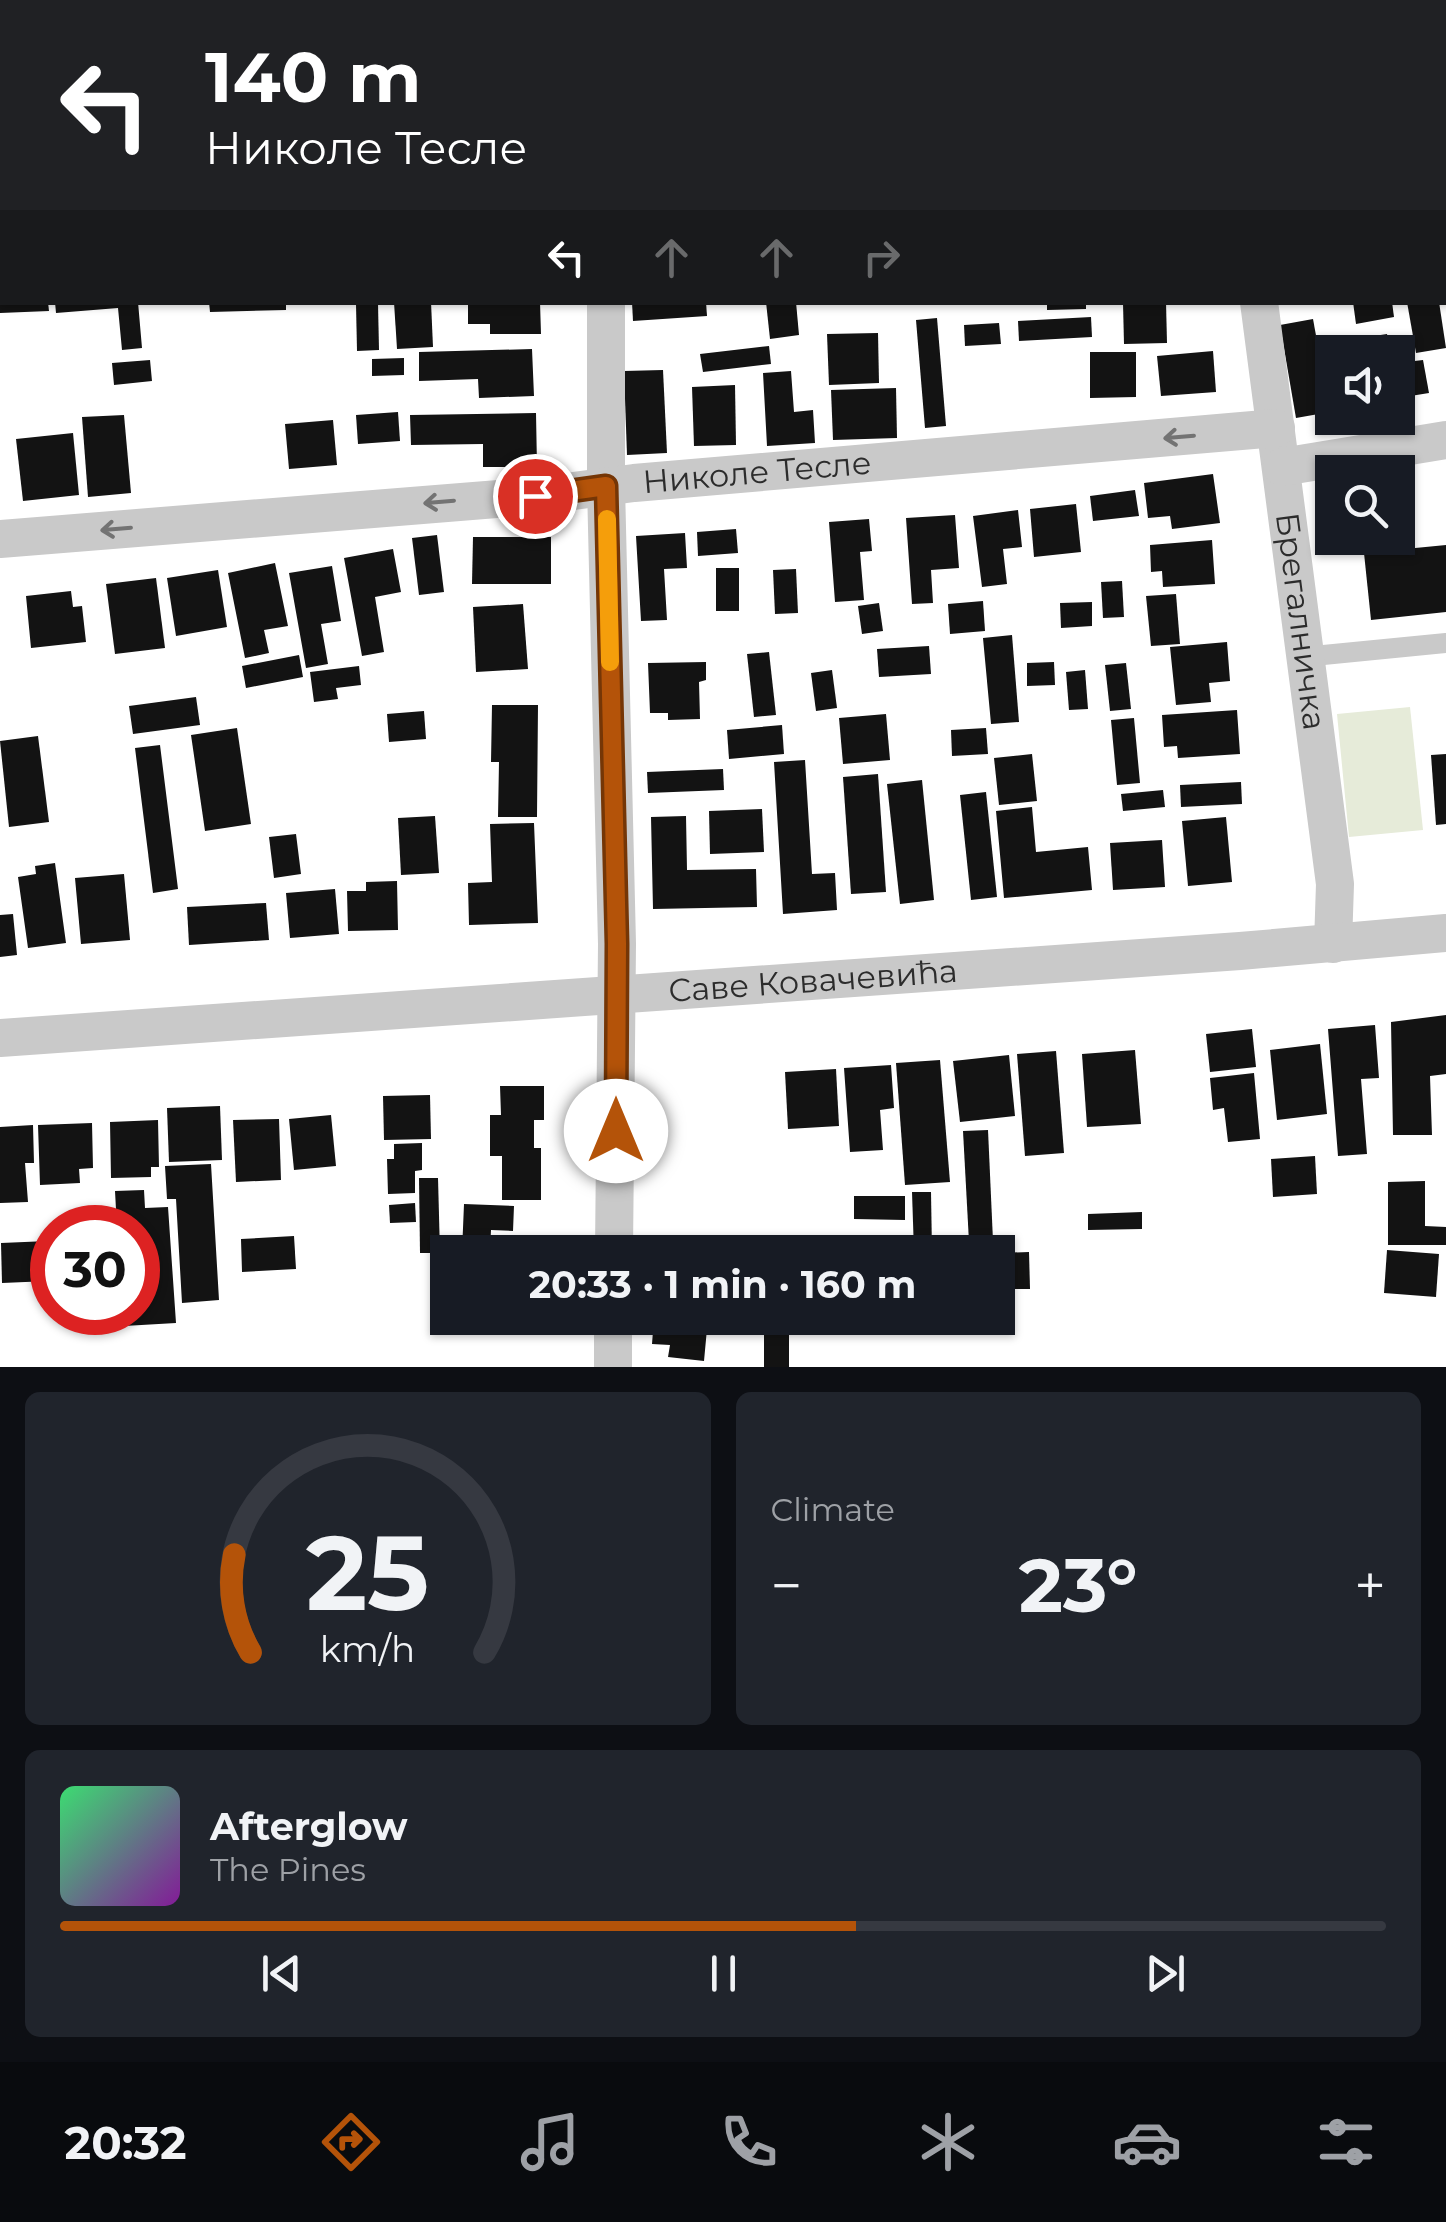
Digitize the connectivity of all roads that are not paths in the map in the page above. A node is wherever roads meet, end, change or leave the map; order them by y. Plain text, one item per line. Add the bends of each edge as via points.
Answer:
1 (606, 305) edge
2 (1259, 305) edge
3 (1276, 428) junction
4 (1446, 440) edge
5 (1282, 467) junction
6 (606, 486) junction
7 (0, 538) edge
8 (1446, 643) edge
9 (1303, 657) junction
10 (1446, 933) edge
11 (1333, 944) junction
12 (615, 995) junction
13 (0, 1038) edge
14 (614, 1235) edge
15 (613, 1335) edge
16 (612, 1367) edge

1 - 6 street
2 - 3 street, Брегалничка
3 - 5 street, Брегалничка
3 -> 6 street, Николе Тесле
4 - 5 street
5 - 9 street, Брегалничка
6 -> 7 street, Николе Тесле
6 - 12 street
8 - 9 lane
9 - 11 street, Брегалничка via 1335,884
10 - 11 street, Саве Ковачевића
11 - 12 street, Саве Ковачевића
12 - 13 street, Саве Ковачевића
12 - 14 street
15 - 16 street

